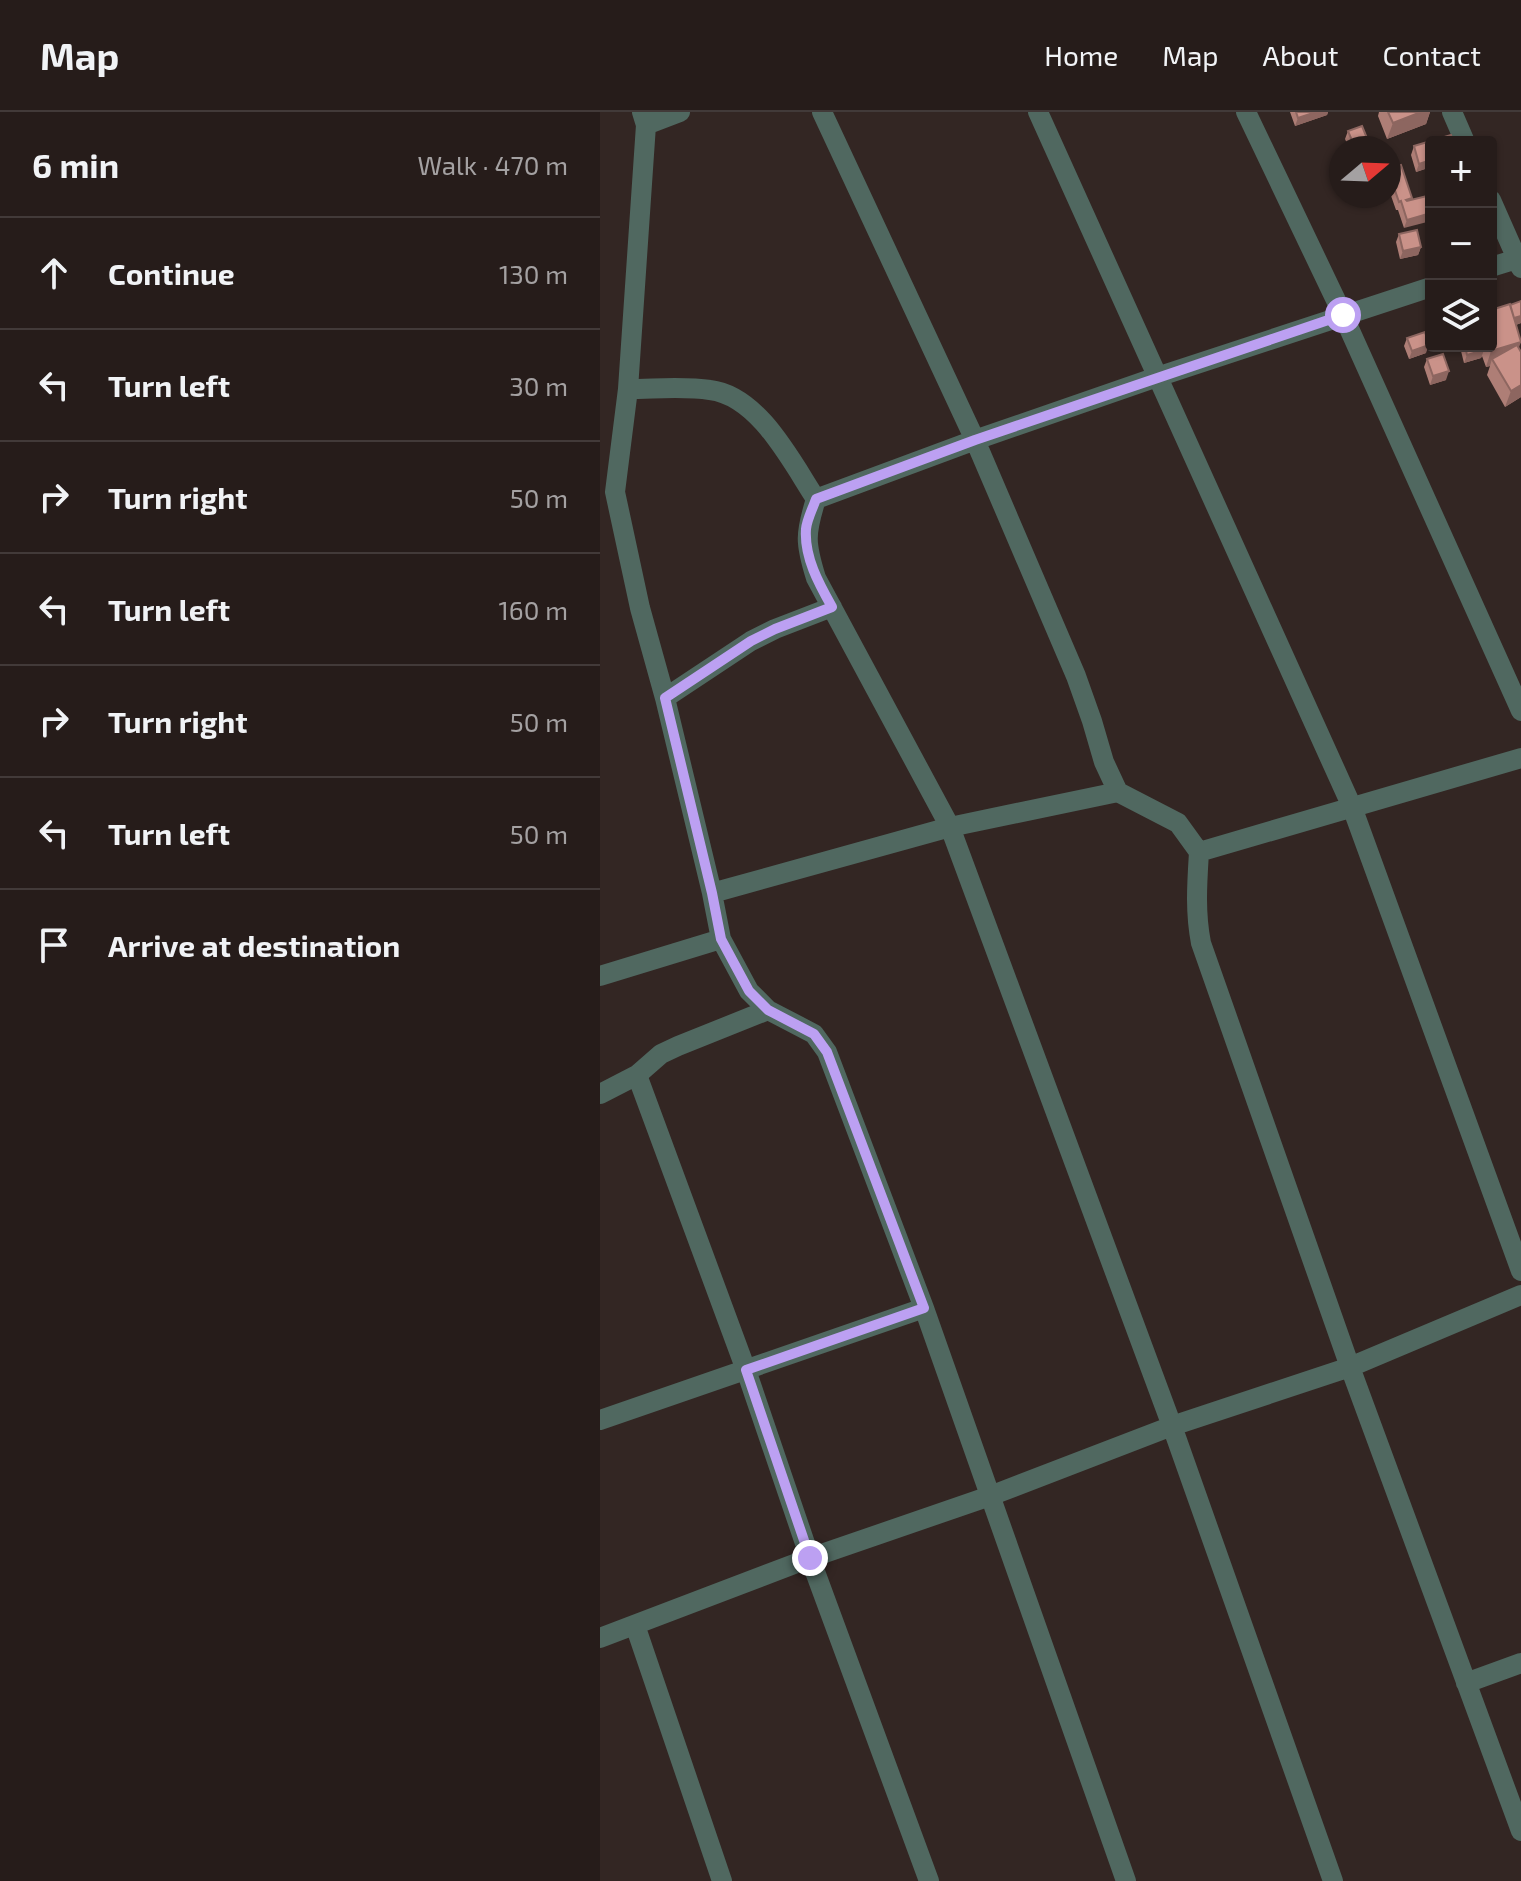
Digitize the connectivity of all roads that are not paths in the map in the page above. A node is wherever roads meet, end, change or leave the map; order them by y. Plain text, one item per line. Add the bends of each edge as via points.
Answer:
1 (680, 112) edge
2 (822, 112) edge
3 (1038, 112) edge
4 (1246, 112) edge
5 (1452, 112) edge
6 (644, 118) edge
7 (1462, 136) edge
8 (1495, 208) edge
9 (1519, 263) edge
10 (1497, 266) edge
11 (1425, 289) edge
12 (1343, 315) junction
13 (1157, 377) junction
14 (628, 389) junction
15 (975, 440) junction
16 (608, 494) edge
17 (816, 499) junction
18 (832, 607) junction
19 (665, 698) junction
20 (1521, 711) edge
21 (1521, 758) edge
22 (1118, 792) junction
23 (1352, 807) junction
24 (950, 827) junction
25 (1199, 852) junction
26 (712, 893) junction
27 (721, 939) junction
28 (600, 976) edge
29 (768, 1010) junction
30 (637, 1075) junction
31 (600, 1094) edge
32 (1521, 1271) edge
33 (1521, 1295) edge
34 (924, 1308) junction
35 (1350, 1367) junction
36 (746, 1370) junction
37 (600, 1420) edge
38 (1172, 1426) junction
39 (990, 1496) junction
40 (810, 1558) junction
41 (635, 1625) junction
42 (600, 1638) edge
43 (1521, 1663) edge
44 (1466, 1683) junction
45 (1521, 1831) edge
46 (722, 1881) edge
47 (929, 1881) edge
48 (1126, 1881) edge
49 (1333, 1881) edge

1 - 6 street
2 - 15 street
3 - 13 street
4 - 12 street
5 - 7 street
6 - 14 street
8 - 9 street
9 - 10 street
11 - 12 street
12 - 13 street
12 - 20 street
13 - 15 street
13 - 23 street
14 - 16 street
14 - 17 street via 711,390 736,397 772,434
15 - 17 street
15 - 22 street via 1076,676
16 - 19 street
17 - 18 street via 806,528 809,555
18 - 19 street via 751,641
18 - 24 street
19 - 26 street
21 - 23 street
22 - 24 street
22 - 25 street via 1178,823
23 - 25 street
23 - 32 street
24 - 26 street
24 - 38 street
25 - 35 street via 1196,898 1201,943
26 - 27 street
27 - 28 street
27 - 29 street via 749,991
29 - 30 street via 661,1054
29 - 34 street via 814,1034 827,1052
30 - 31 street
30 - 36 street
33 - 35 street
34 - 36 street
34 - 39 street
35 - 38 street
35 - 44 street
36 - 37 street
36 - 40 street
38 - 39 street
38 - 49 street
39 - 40 street
39 - 48 street
40 - 41 street
40 - 47 street
41 - 42 street
41 - 46 street
43 - 44 street
44 - 45 street

